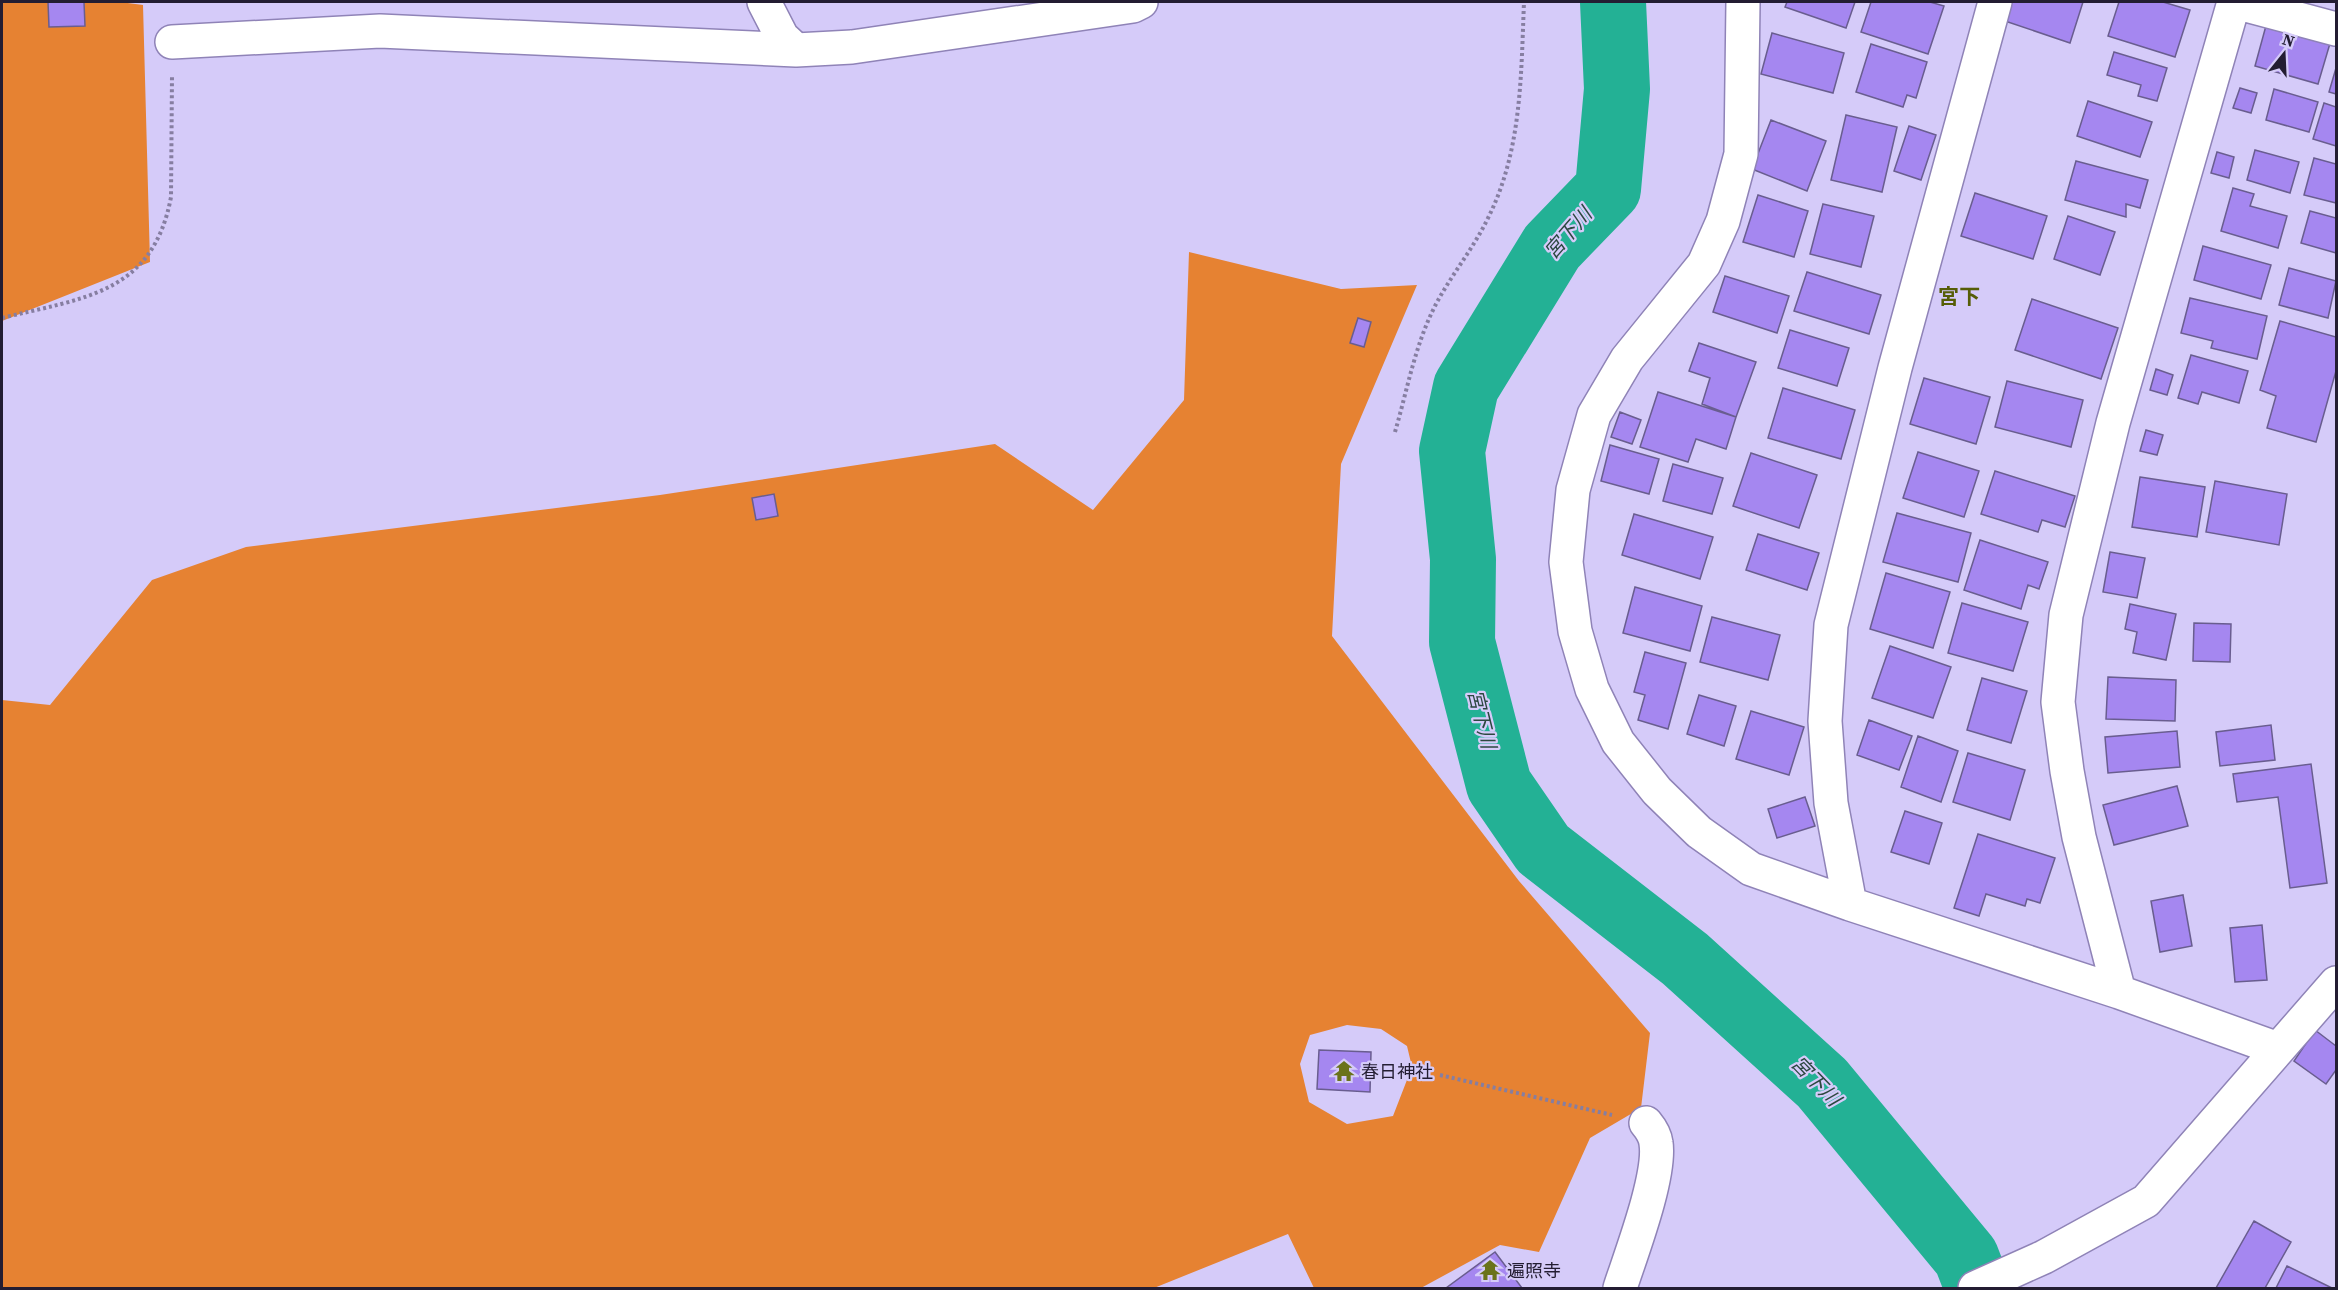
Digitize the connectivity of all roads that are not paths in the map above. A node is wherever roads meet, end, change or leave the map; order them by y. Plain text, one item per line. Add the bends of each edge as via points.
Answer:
1 (764, 2) edge
2 (1142, 2) edge
3 (1743, 2) edge
4 (1995, 2) edge
5 (2235, 2) edge
6 (2337, 29) edge
7 (172, 42) road end
8 (796, 50) junction
9 (1850, 904) junction
10 (2337, 983) edge
11 (2119, 992) junction
12 (2278, 1048) junction
13 (1646, 1123) road end
14 (1620, 1288) edge
15 (1975, 1288) edge

1 - 8 street via 782,37
2 - 8 street via 852,47
3 - 9 street via 1741,154 1723,221 1704,264 1627,359 1594,415 1573,490 1568,574 1575,631 1592,689 1618,742 1657,791 1699,832 1751,869
4 - 9 street via 1895,368 1831,625 1825,722 1831,803
5 - 6 street
5 - 11 street via 2110,432 2066,615 2058,702 2067,771 2079,837
7 - 8 street via 380,31
9 - 11 street
10 - 12 street
11 - 12 street
12 - 15 street via 2146,1201 2044,1257
13 - 14 street via 1652,1131 1656,1152 1649,1197

